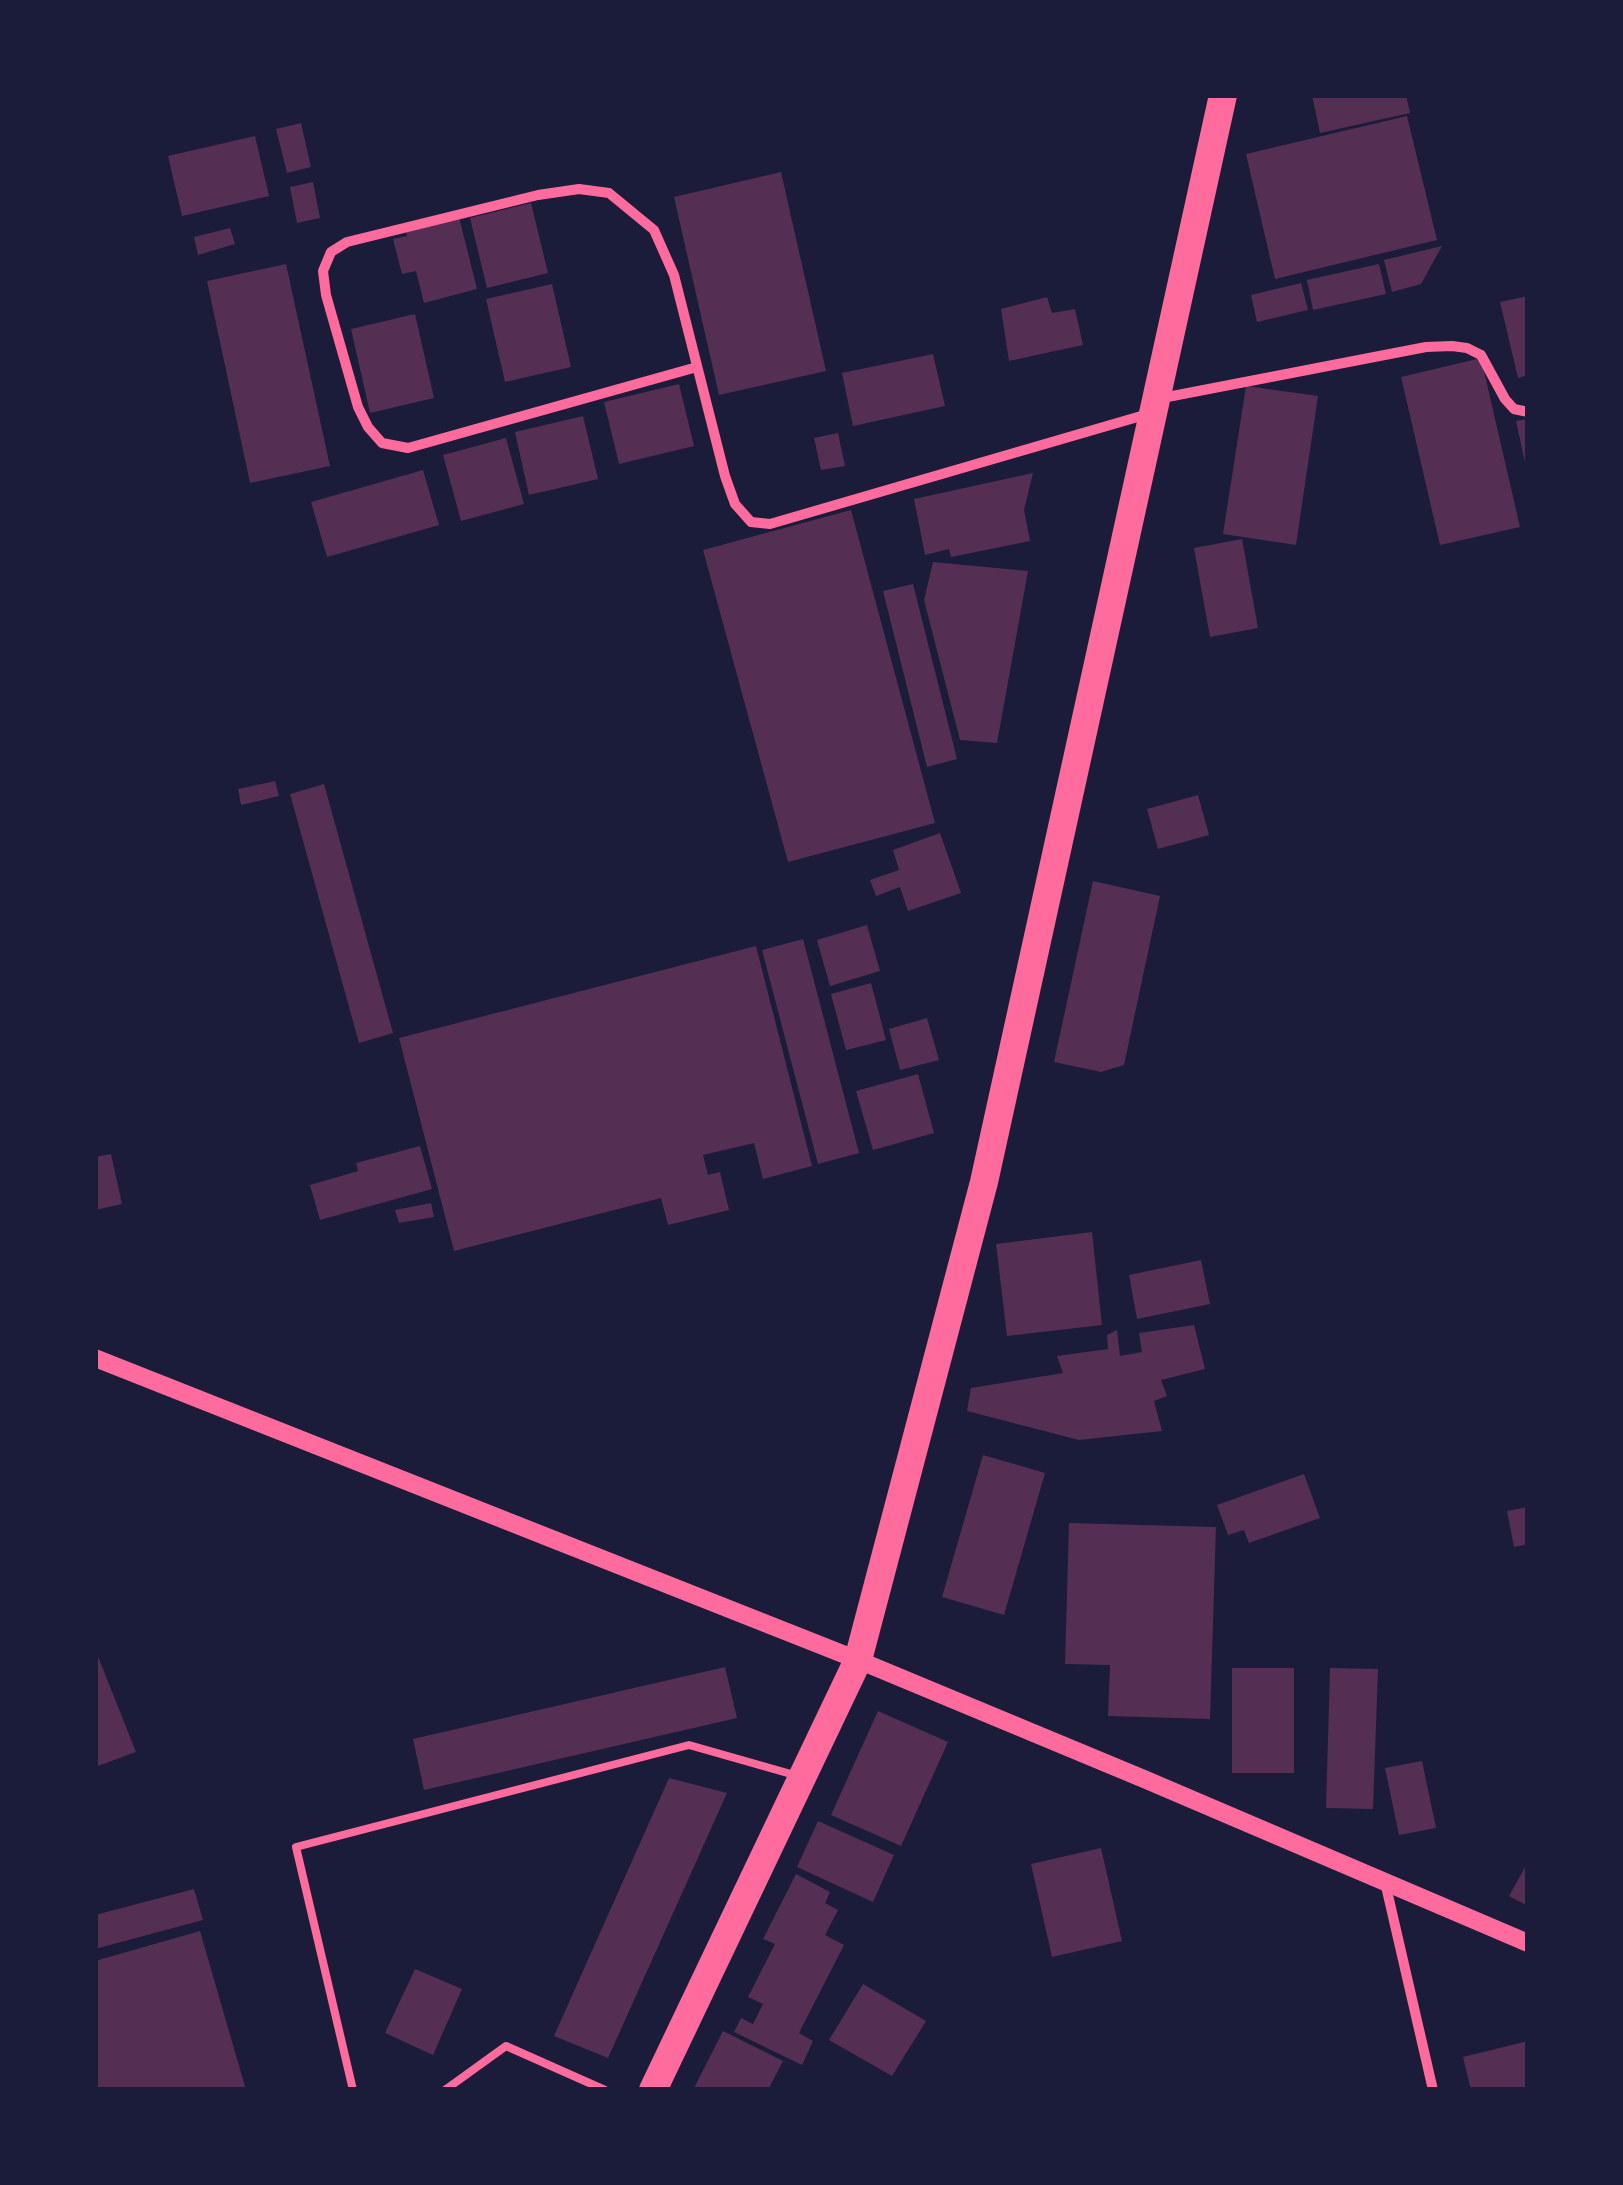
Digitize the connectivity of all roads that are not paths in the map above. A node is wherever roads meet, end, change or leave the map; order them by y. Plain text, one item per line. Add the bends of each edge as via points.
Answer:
1 (1223, 95) edge
2 (697, 366) junction
3 (1155, 406) junction
4 (1528, 412) edge
5 (95, 1358) edge
6 (858, 1660) junction
7 (802, 1778) junction
8 (1386, 1882) junction
9 (1528, 1942) edge
10 (354, 2090) edge
11 (445, 2090) edge
12 (605, 2090) edge
13 (653, 2090) edge
14 (1433, 2090) edge

1 - 3 highway
2 - 2 street via 674,276 654,230 608,194 579,189 538,195 346,242 331,252 324,271 358,407 382,443 408,448
2 - 3 street via 735,504 750,522 770,524
3 - 4 street via 1452,346 1482,355 1514,409
3 - 6 highway via 984,1182
5 - 6 street
6 - 7 highway
6 - 8 street
7 - 10 lane via 689,1745 296,1847
7 - 13 highway
8 - 9 street
8 - 14 street
11 - 12 lane via 506,2046

